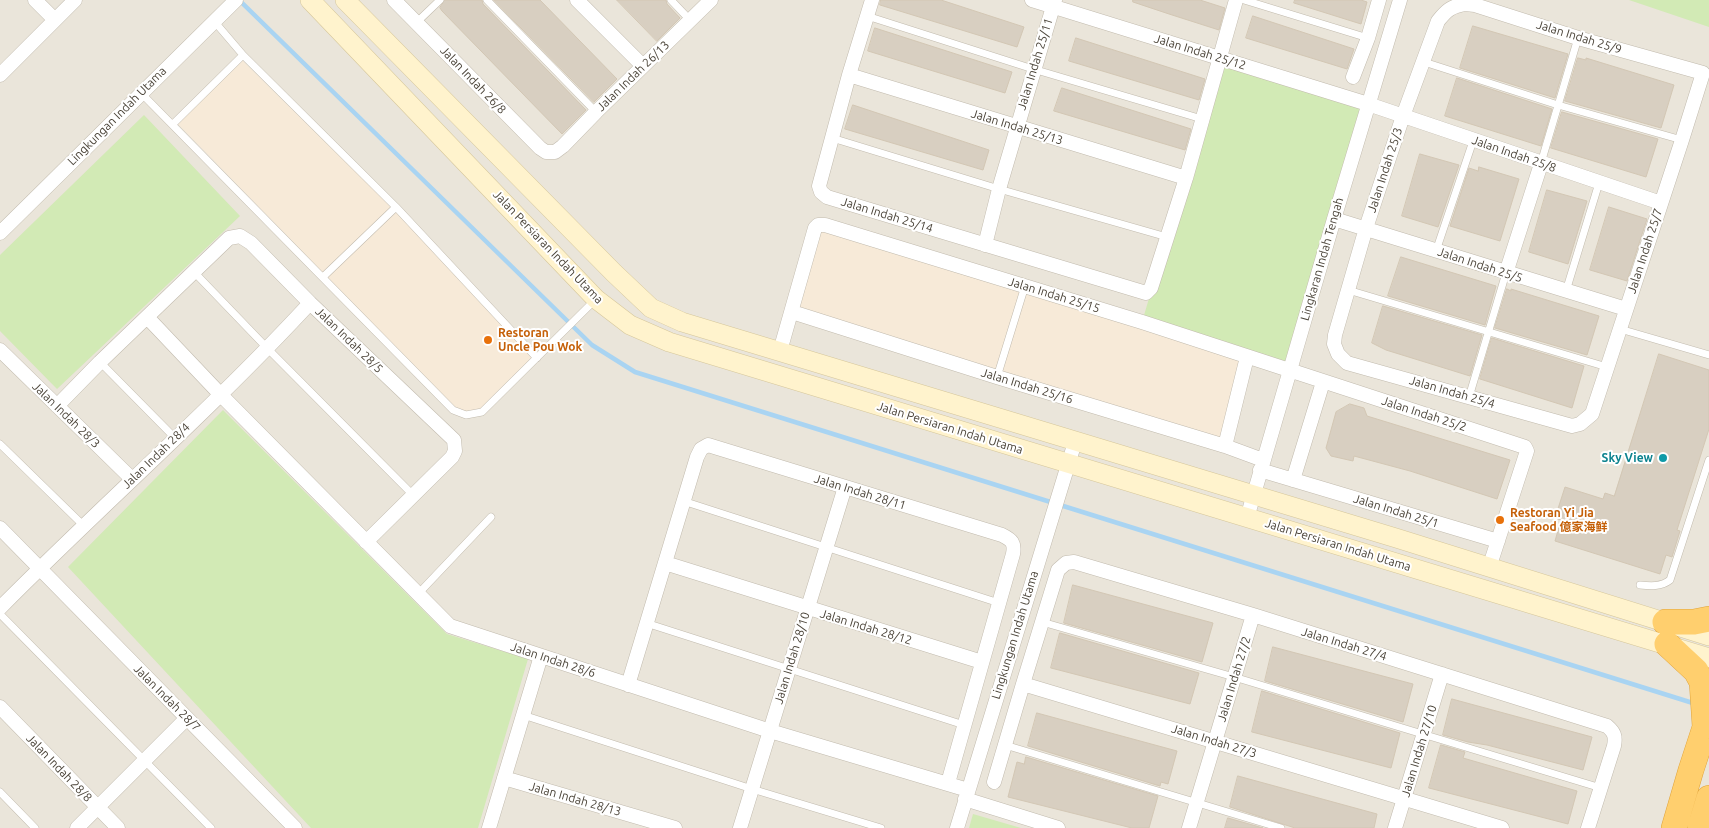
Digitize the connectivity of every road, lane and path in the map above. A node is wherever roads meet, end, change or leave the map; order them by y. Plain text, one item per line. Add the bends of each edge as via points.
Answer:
1 (35, 0) edge
2 (75, 0) edge
3 (310, 0) edge
4 (345, 0) edge
5 (394, 0) edge
6 (440, 0) edge
7 (488, 0) edge
8 (577, 0) edge
9 (671, 0) edge
10 (710, 0) edge
11 (872, 0) edge
12 (1032, 0) edge
13 (1236, 0) edge
14 (1244, 0) edge
15 (1379, 0) edge
16 (1400, 0) edge
17 (232, 3) edge
18 (1054, 3) edge
19 (1455, 5) joint
20 (867, 16) junction
21 (55, 20) junction
22 (690, 20) junction
23 (214, 21) junction
24 (417, 22) junction
25 (1368, 38) junction
26 (1578, 38) junction
27 (243, 55) junction
28 (1220, 58) junction
29 (1424, 62) junction
30 (643, 66) junction
31 (1033, 69) junction
32 (1706, 71) edge
33 (1, 73) edge
34 (849, 75) junction
35 (1352, 77) dead end
36 (141, 92) junction
37 (1368, 104) junction
38 (1558, 105) junction
39 (596, 112) junction
40 (1403, 116) junction
41 (1202, 119) junction
42 (173, 124) junction
43 (1017, 126) junction
44 (832, 138) junction
45 (1682, 140) junction
46 (1473, 141) junction
47 (555, 152) joint
48 (1541, 164) junction
49 (1186, 178) junction
50 (1599, 183) junction
51 (999, 189) junction
52 (1661, 203) junction
53 (396, 207) junction
54 (1334, 218) junction
55 (1366, 228) junction
56 (0, 233) edge
57 (1167, 237) junction
58 (985, 245) junction
59 (1436, 251) junction
60 (194, 272) junction
61 (1506, 273) junction
62 (323, 277) junction
63 (1025, 286) junction
64 (1347, 290) junction
65 (1566, 291) junction
66 (596, 299) junction
67 (310, 303) junction
68 (1626, 310) junction
69 (792, 312) junction
70 (147, 317) junction
71 (1620, 329) junction
72 (1487, 332) junction
73 (1334, 344) joint
74 (268, 349) junction
75 (0, 350) edge
76 (780, 351) junction
77 (1709, 355) edge
78 (1248, 357) junction
79 (537, 358) junction
80 (100, 362) junction
81 (1607, 367) junction
82 (1289, 370) junction
83 (997, 377) junction
84 (1323, 382) junction
85 (220, 394) junction
86 (1469, 396) junction
87 (57, 406) junction
88 (1580, 424) joint
89 (175, 438) junction
90 (1074, 442) junction
91 (0, 444) edge
92 (1225, 446) junction
93 (1709, 460) edge
94 (1068, 464) junction
95 (1262, 465) junction
96 (132, 479) junction
97 (1293, 480) junction
98 (845, 487) junction
99 (1253, 495) junction
100 (414, 496) junction
101 (683, 501) junction
102 (491, 516) dead end
103 (1247, 518) junction
104 (84, 526) junction
105 (0, 528) edge
106 (1498, 541) junction
107 (366, 542) junction
108 (827, 546) junction
109 (665, 563) junction
110 (40, 568) junction
111 (1490, 568) junction
112 (1640, 585) dead end
113 (418, 594) junction
114 (999, 603) junction
115 (0, 608) edge
116 (808, 609) junction
117 (0, 614) edge
118 (1253, 616) junction
119 (1709, 619) edge
120 (1042, 622) junction
121 (646, 623) junction
122 (1666, 633) junction
123 (1709, 636) edge
124 (541, 656) junction
125 (1709, 658) edge
126 (982, 662) junction
127 (789, 669) junction
128 (1442, 674) junction
129 (1234, 677) junction
130 (1023, 684) junction
131 (628, 685) junction
132 (0, 707) edge
133 (523, 715) junction
134 (187, 718) junction
135 (1707, 721) edge
136 (964, 725) junction
137 (770, 731) junction
138 (1424, 734) junction
139 (1215, 741) junction
140 (1005, 745) junction
141 (145, 761) junction
142 (504, 778) junction
143 (994, 782) dead end
144 (948, 784) junction
145 (1601, 788) junction
146 (752, 789) junction
147 (0, 792) edge
148 (967, 795) junction
149 (1404, 798) junction
150 (1709, 798) edge
151 (1196, 802) junction
152 (97, 808) junction
153 (35, 828) edge
154 (78, 828) edge
155 (118, 828) edge
156 (211, 828) edge
157 (295, 828) edge
158 (489, 828) edge
159 (675, 828) edge
160 (740, 828) edge
161 (881, 828) edge
162 (957, 828) edge
163 (1058, 828) edge
164 (1189, 828) edge
165 (1281, 828) edge
166 (1395, 828) edge
167 (1502, 828) edge
168 (1588, 828) edge
169 (1674, 828) edge
170 (1700, 828) edge

1 - 21 street
2 - 21 street
3 - 66 main road, Jalan Persiaran Indah Utama
4 - 76 main road, Jalan Persiaran Indah Utama via 651,308 682,322
5 - 24 street, Jalan Indah 26/8
6 - 24 lane
7 - 39 lane
8 - 30 street
9 - 22 lane
10 - 22 street, Jalan Indah 26/13
11 - 20 street, Jalan Indah 25/14
12 - 18 street, Jalan Indah 25/12
13 - 28 street
14 - 25 lane
15 - 25 street
16 - 37 street, Lingkaran Indah Tengah
17 - 23 street, Lingkungan Indah Utama
18 - 28 street, Jalan Indah 25/12
18 - 31 street, Jalan Indah 25/11
19 - 26 street, Jalan Indah 25/9 via 1475,5
19 - 29 street, Jalan Indah 25/3 via 1438,22
20 - 31 lane
20 - 34 street, Jalan Indah 25/14
21 - 33 street
22 - 30 street, Jalan Indah 26/13
23 - 27 lane
23 - 36 street, Lingkungan Indah Utama
24 - 47 street, Jalan Indah 26/8 via 540,148
25 - 35 street
26 - 32 street, Jalan Indah 25/9
26 - 38 lane
27 - 42 lane
27 - 53 lane
28 - 37 street, Jalan Indah 25/12
28 - 41 street
29 - 38 lane
29 - 40 street, Jalan Indah 25/3
30 - 39 street, Jalan Indah 26/13
31 - 41 lane
31 - 43 street, Jalan Indah 25/11
32 - 45 street, Jalan Indah 25/7
34 - 43 street, Jalan Indah 25/13
34 - 44 street, Jalan Indah 25/14
36 - 42 lane
36 - 56 street, Lingkungan Indah Utama
37 - 40 street, Jalan Indah 25/8
37 - 54 street, Lingkaran Indah Tengah
38 - 45 lane
38 - 48 lane
39 - 47 street, Jalan Indah 26/13
40 - 46 street, Jalan Indah 25/8
40 - 55 street, Jalan Indah 25/3
41 - 49 street
42 - 62 lane
43 - 49 street, Jalan Indah 25/13
43 - 51 street, Jalan Indah 25/11
44 - 51 lane
44 - 58 street, Jalan Indah 25/14 via 819,186 827,197
45 - 52 street, Jalan Indah 25/7
46 - 48 street, Jalan Indah 25/8
46 - 59 lane
48 - 50 street, Jalan Indah 25/8
48 - 61 street
49 - 57 street
50 - 52 street, Jalan Indah 25/8
50 - 65 lane
51 - 57 lane
51 - 58 street, Jalan Indah 25/11
52 - 68 street, Jalan Indah 25/7
53 - 62 lane
53 - 79 lane
54 - 55 street, Jalan Indah 25/5
54 - 82 street, Lingkaran Indah Tengah
55 - 59 street, Jalan Indah 25/5
55 - 64 street, Jalan Indah 25/3
57 - 58 street, Jalan Indah 25/14 via 1151,288 1146,293
59 - 61 street, Jalan Indah 25/5
60 - 67 street, Jalan Indah 28/5 via 229,238 240,236 251,243
60 - 70 street
60 - 74 lane
61 - 65 street, Jalan Indah 25/5
61 - 72 lane
62 - 79 lane via 452,410 466,415 482,412
63 - 69 street, Jalan Indah 25/15 via 818,225
63 - 78 street, Jalan Indah 25/15
63 - 83 lane
64 - 72 lane
64 - 73 street, Jalan Indah 25/3
65 - 68 street, Jalan Indah 25/5
66 - 79 lane
66 - 94 main road, Jalan Persiaran Indah Utama via 630,325 670,342
67 - 74 street, Jalan Indah 28/4
67 - 100 street, Jalan Indah 28/5 via 454,440 456,445 452,457
68 - 71 street, Jalan Indah 25/7
69 - 76 street
69 - 83 street, Jalan Indah 25/16
70 - 80 street
70 - 85 street, Jalan Indah 28/6
71 - 77 lane
71 - 81 street, Jalan Indah 25/7
72 - 81 lane
72 - 86 lane
73 - 86 street, Jalan Indah 25/4 via 1347,363
74 - 85 street, Jalan Indah 28/4
74 - 100 lane
75 - 87 street, Jalan Indah 28/3
76 - 90 main road, Jalan Persiaran Indah Utama
78 - 82 street, Jalan Indah 25/15
78 - 92 street
80 - 87 street
80 - 89 lane
81 - 88 street, Jalan Indah 25/7 via 1592,414
82 - 84 street, Jalan Indah 25/2
82 - 95 street, Lingkaran Indah Tengah
83 - 92 street, Jalan Indah 25/16
84 - 97 street
84 - 106 street, Jalan Indah 25/2 via 1525,447 1527,451
85 - 89 street, Jalan Indah 28/4
85 - 107 street, Jalan Indah 28/6
86 - 88 street, Jalan Indah 25/4 via 1572,426
87 - 96 street, Jalan Indah 28/3
89 - 96 street, Jalan Indah 28/4
90 - 94 street, Lingkungan Indah Utama
90 - 99 main road, Jalan Persiaran Indah Utama
91 - 104 lane
92 - 95 street, Jalan Indah 25/16
93 - 112 lane via 1670,580 1653,587
94 - 103 main road, Jalan Persiaran Indah Utama
94 - 148 street, Lingkungan Indah Utama
95 - 97 street, Jalan Indah 25/1
95 - 99 street, Lingkaran Indah Tengah
96 - 104 street, Jalan Indah 28/4
97 - 106 street, Jalan Indah 25/1
98 - 101 street, Jalan Indah 28/11 via 708,445 696,457
98 - 108 street, Jalan Indah 28/10
98 - 114 street, Jalan Indah 28/11 via 1012,540 1013,554
99 - 103 street, Lingkaran Indah Tengah
99 - 111 main road, Jalan Persiaran Indah Utama
100 - 107 street
101 - 108 lane
101 - 109 street
102 - 113 lane
103 - 122 main road, Jalan Persiaran Indah Utama
104 - 110 street, Jalan Indah 28/4
105 - 110 street, Jalan Indah 28/7
106 - 111 street
107 - 113 street, Jalan Indah 28/6
108 - 114 lane
108 - 116 street, Jalan Indah 28/10
109 - 116 street, Jalan Indah 28/12
109 - 121 street
110 - 115 street, Jalan Indah 28/4
110 - 134 street, Jalan Indah 28/7
111 - 122 main road, Jalan Persiaran Indah Utama
113 - 124 street, Jalan Indah 28/6 via 450,626
114 - 126 street
116 - 126 street, Jalan Indah 28/12
116 - 127 street, Jalan Indah 28/10
117 - 141 lane
118 - 120 street, Jalan Indah 27/4 via 1074,562 1066,563 1058,570
118 - 128 street, Jalan Indah 27/4
118 - 129 street, Jalan Indah 27/2
119 - 122 highway
120 - 129 lane
120 - 130 street
121 - 127 lane
121 - 131 street
122 - 123 main road, Jalan Persiaran Indah Utama
122 - 125 main road, Jalan Persiaran Indah Utama
122 - 135 highway via 1702,682
124 - 131 street, Jalan Indah 28/6
124 - 133 street
126 - 136 street
127 - 136 lane
127 - 137 street, Jalan Indah 28/10
128 - 138 street, Jalan Indah 27/10
128 - 145 street, Jalan Indah 27/4 via 1607,726 1616,738
129 - 138 lane
129 - 139 street, Jalan Indah 27/2
130 - 139 street, Jalan Indah 27/3
130 - 140 street
131 - 137 street, Jalan Indah 28/6
132 - 152 street, Jalan Indah 28/8
133 - 142 street
133 - 146 lane
134 - 141 street
134 - 157 street, Jalan Indah 28/7
135 - 169 highway
136 - 144 street
137 - 144 street, Jalan Indah 28/6
137 - 146 street, Jalan Indah 28/10
138 - 145 lane
138 - 149 street, Jalan Indah 27/10
139 - 149 street, Jalan Indah 27/3
139 - 151 street, Jalan Indah 27/2
140 - 143 street
140 - 151 lane
141 - 152 street
141 - 156 lane
142 - 158 street
142 - 159 street, Jalan Indah 28/13
144 - 148 street, Jalan Indah 28/6
145 - 168 street
146 - 160 street, Jalan Indah 28/10
146 - 161 lane
147 - 153 lane
148 - 162 street, Lingkungan Indah Utama
148 - 163 street, Jalan Indah 28/6
149 - 166 street, Jalan Indah 27/10
149 - 167 street, Jalan Indah 27/3
150 - 170 highway
151 - 164 street, Jalan Indah 27/2
151 - 165 lane
152 - 154 street
152 - 155 street, Jalan Indah 28/8

